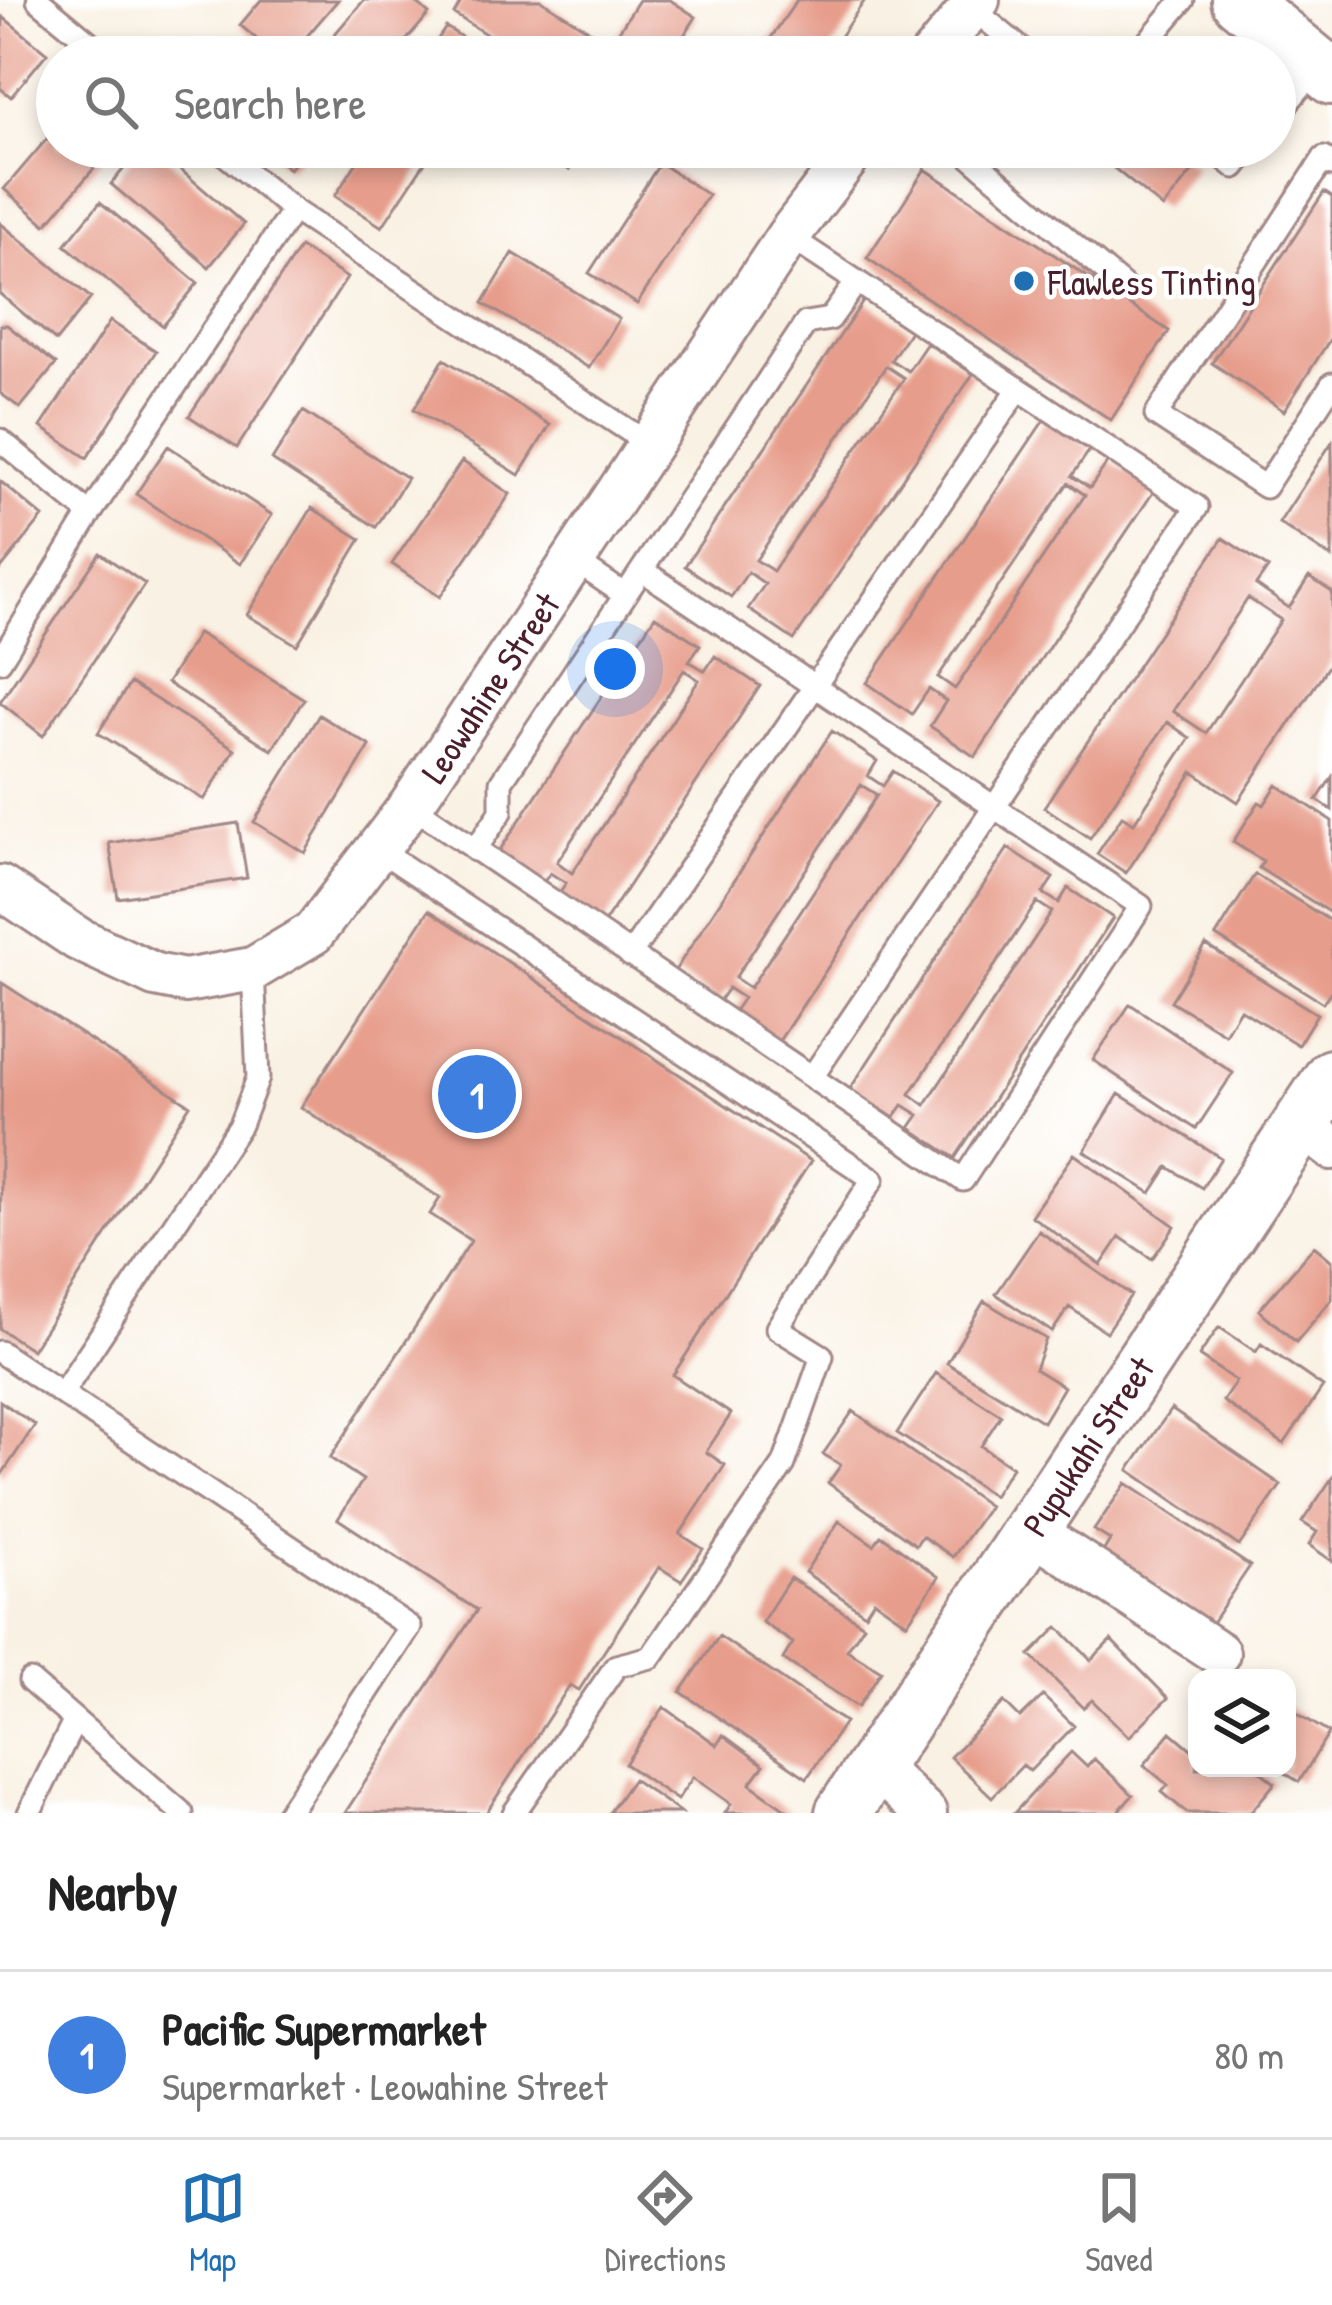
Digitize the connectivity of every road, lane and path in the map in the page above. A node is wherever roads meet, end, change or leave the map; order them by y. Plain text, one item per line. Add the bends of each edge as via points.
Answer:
1 (38, 0) edge
2 (1183, 0) edge
3 (1239, 0) edge
4 (975, 4) edge
5 (82, 36) edge
6 (948, 36) edge
7 (1009, 36) edge
8 (1159, 36) edge
9 (1282, 36) edge
10 (1296, 48) edge
11 (1325, 72) edge
12 (1296, 99) edge
13 (1332, 165) edge
14 (241, 168) edge
15 (840, 168) edge
16 (984, 168) edge
17 (293, 211) junction
18 (788, 236) junction
19 (856, 284) junction
20 (1123, 286) dead end
21 (1332, 384) edge
22 (1018, 390) junction
23 (0, 440) edge
24 (649, 444) junction
25 (90, 514) junction
26 (572, 560) junction
27 (642, 570) junction
28 (625, 595) junction
29 (0, 661) edge
30 (814, 686) junction
31 (411, 805) junction
32 (994, 807) junction
33 (378, 850) junction
34 (475, 850) junction
35 (0, 887) edge
36 (630, 955) junction
37 (253, 969) junction
38 (1332, 1077) edge
39 (812, 1078) junction
40 (1316, 1136) edge
41 (0, 1352) edge
42 (63, 1393) junction
43 (1030, 1530) junction
44 (1218, 1653) dead end
45 (30, 1681) dead end
46 (75, 1720) junction
47 (875, 1766) junction
48 (29, 1813) edge
49 (182, 1813) edge
50 (288, 1813) edge
51 (514, 1813) edge
52 (843, 1813) edge
53 (925, 1813) edge

1 - 5 lane
2 - 8 lane
3 - 9 street
4 - 6 street
4 - 7 lane
10 - 11 street
11 - 12 lane
13 - 21 lane via 1324,158 1156,415 1265,487
14 - 17 lane
15 - 18 street, Leowahine Street
16 - 20 lane
17 - 24 lane
17 - 25 lane
18 - 19 lane
18 - 24 street, Leowahine Street
19 - 22 lane
19 - 27 lane via 830,319 806,323
22 - 30 lane
22 - 32 lane via 1197,507
23 - 25 lane
24 - 26 street, Leowahine Street
25 - 29 lane
26 - 28 lane
26 - 31 street, Leowahine Street
27 - 28 lane
27 - 30 lane
28 - 34 lane via 501,782 502,812
30 - 32 lane
30 - 36 lane
31 - 33 street, Leowahine Street
31 - 34 lane
32 - 39 lane
32 - 39 lane via 1141,906 963,1180
33 - 37 street, Leowahine Street via 314,933
33 - 51 lane via 873,1179 777,1328 822,1357 784,1464 651,1657 616,1666
34 - 36 lane
35 - 37 street, Leowahine Street via 155,975 185,981
36 - 39 lane
37 - 42 lane via 258,1078 240,1125
38 - 40 street, Pupukahi Street
40 - 43 street, Pupukahi Street
41 - 42 lane
42 - 50 lane via 410,1627
43 - 44 street
43 - 47 street, Pupukahi Street
45 - 46 lane
46 - 48 lane
46 - 49 lane
47 - 52 street, Pupukahi Street
47 - 53 street

